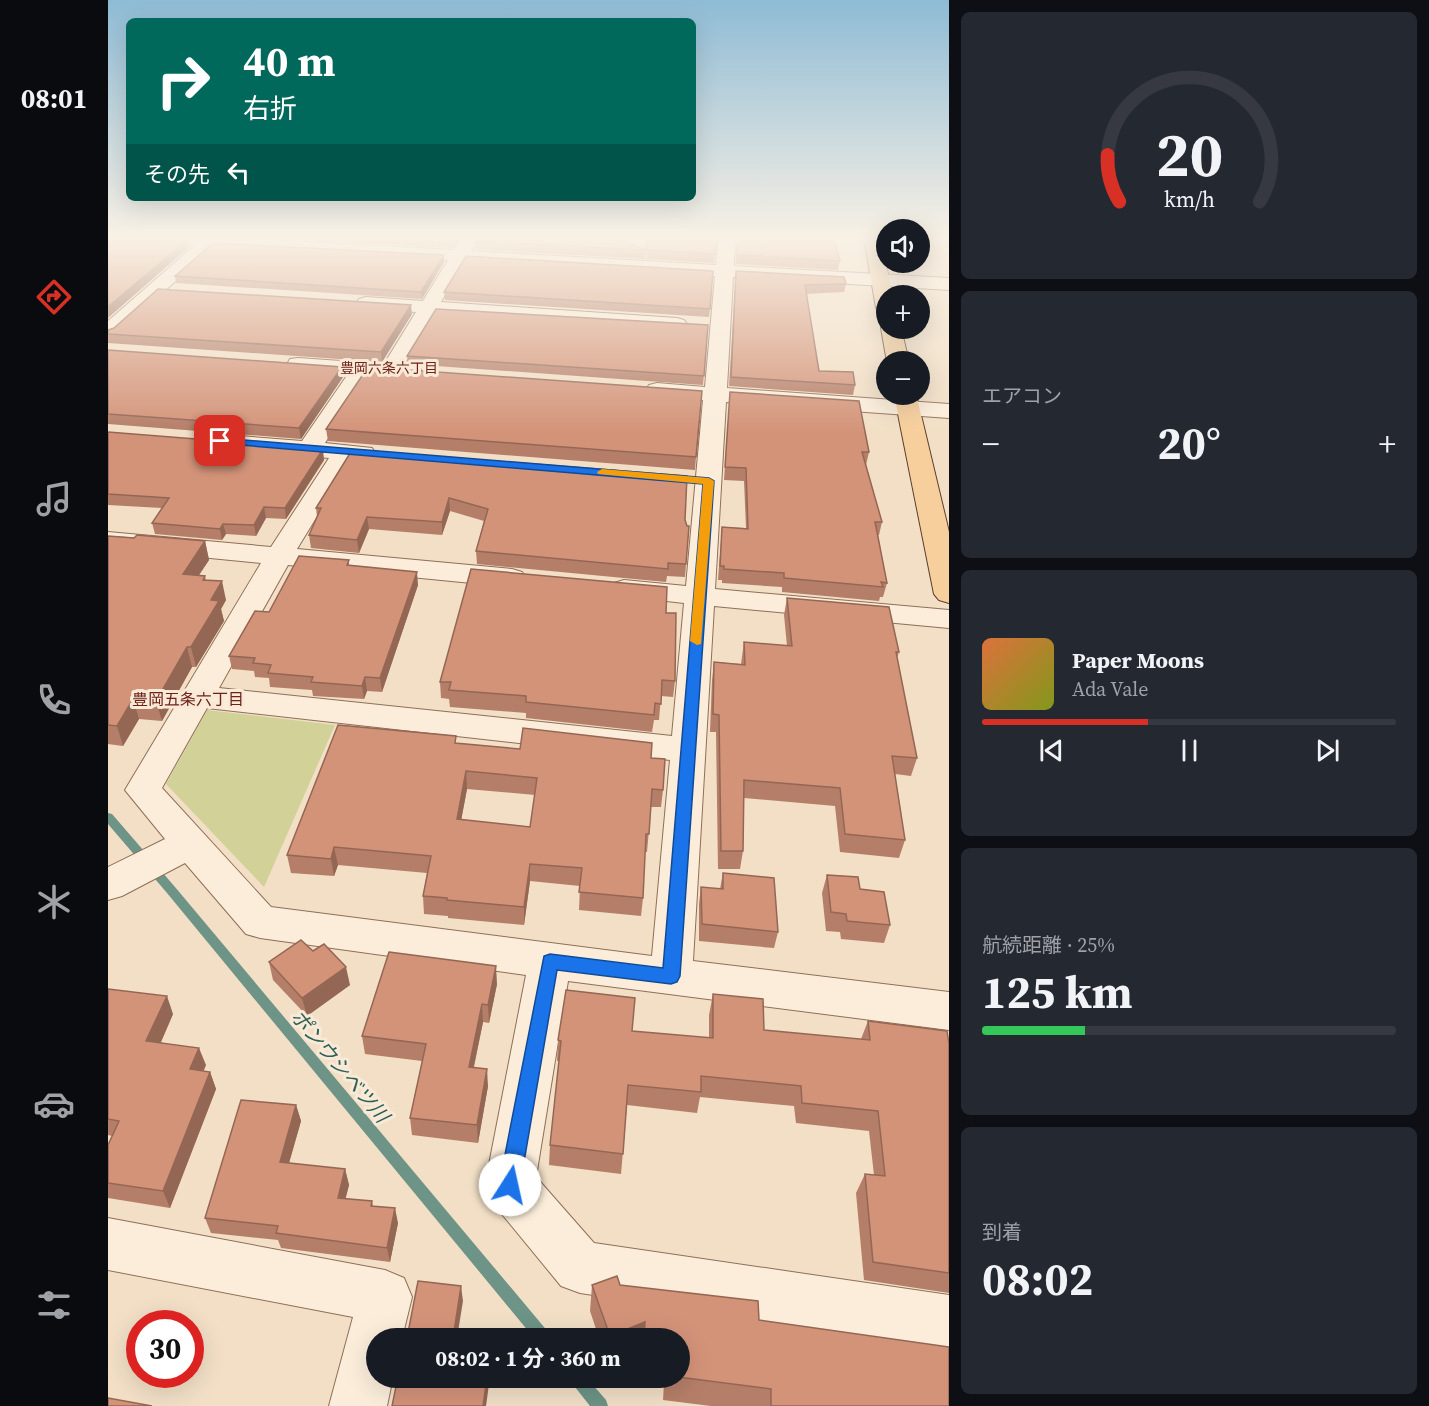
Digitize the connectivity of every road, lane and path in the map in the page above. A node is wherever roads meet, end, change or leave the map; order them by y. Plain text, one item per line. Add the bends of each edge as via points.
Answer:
1 (139, 304) edge
2 (368, 304) edge
3 (432, 304) edge
4 (722, 304) edge
5 (429, 308) junction
6 (720, 327) junction
7 (108, 332) edge
8 (281, 363) edge
9 (362, 369) junction
10 (390, 371) junction
11 (437, 374) edge
12 (634, 389) edge
13 (715, 395) junction
14 (876, 400) edge
15 (908, 405) edge
16 (924, 405) edge
17 (949, 411) edge
18 (202, 440) edge
19 (309, 448) junction
20 (345, 451) junction
21 (392, 455) edge
22 (108, 540) edge
23 (279, 556) junction
24 (540, 581) edge
25 (597, 586) edge
26 (949, 594) edge
27 (700, 596) junction
28 (949, 619) edge
29 (196, 696) junction
30 (689, 750) junction
31 (178, 850) junction
32 (111, 884) edge
33 (550, 962) junction
34 (671, 976) junction
35 (949, 1011) edge
36 (108, 1244) edge
37 (949, 1322) edge
38 (358, 1406) edge

1 - 7 street
2 - 5 street
3 - 5 street
4 - 6 street
5 - 6 street
5 - 10 street
6 - 13 street
8 - 9 street
9 - 10 street
9 - 19 street
10 - 11 street
12 - 13 street
13 - 14 street
13 - 27 street via 697,480
15 - 26 main road
16 - 17 street
18 - 19 street
19 - 20 street
20 - 21 street
20 - 23 street
22 - 23 street
23 - 24 street
23 - 29 street
25 - 27 street
27 - 28 street
27 - 30 street
29 - 30 street
29 - 31 street via 142,790
30 - 34 street
31 - 32 street
31 - 33 street via 260,922
33 - 34 street
33 - 37 street via 510,1185 580,1267
34 - 35 street
36 - 38 street via 385,1297

